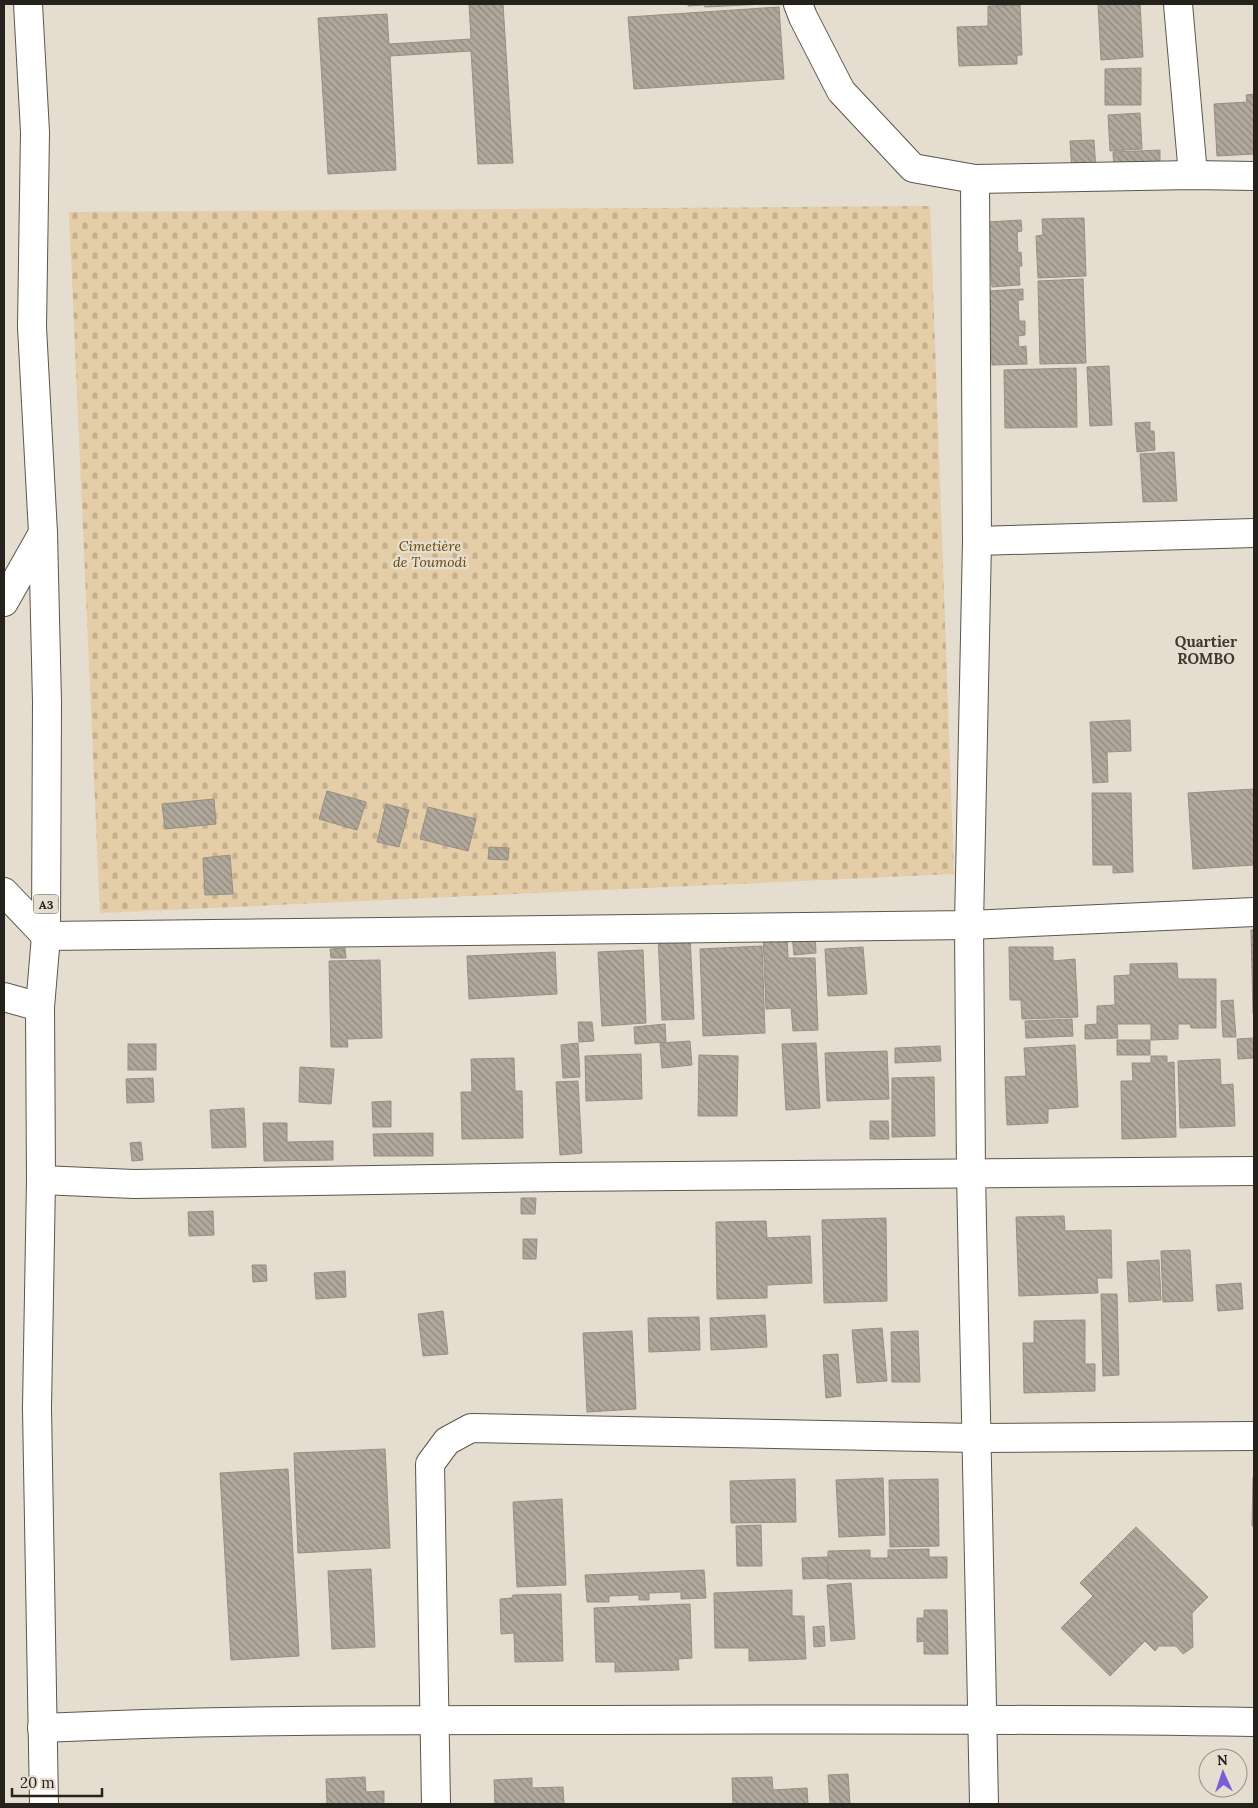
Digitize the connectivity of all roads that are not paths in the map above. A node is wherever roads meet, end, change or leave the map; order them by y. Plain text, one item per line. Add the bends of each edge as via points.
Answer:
1 (28, 4) edge
2 (798, 4) edge
3 (1178, 4) edge
4 (1193, 175) junction
5 (1254, 176) edge
6 (976, 179) junction
7 (43, 533) junction
8 (1254, 533) edge
9 (976, 541) junction
10 (4, 602) edge
11 (4, 892) edge
12 (1254, 912) edge
13 (969, 925) junction
14 (46, 936) junction
15 (4, 997) edge
16 (40, 1007) junction
17 (1254, 1171) edge
18 (971, 1173) junction
19 (41, 1180) junction
20 (1254, 1436) edge
21 (976, 1438) junction
22 (982, 1719) junction
23 (434, 1720) junction
24 (1254, 1722) edge
25 (42, 1728) junction
26 (44, 1804) edge
27 (436, 1804) edge
28 (984, 1804) edge

1 - 7 street, A3 via 35,132 32,327
2 - 6 street via 841,91 913,168
3 - 4 street
4 - 5 street
4 - 6 street
6 - 9 street
7 - 10 street
7 - 14 street, A3 via 47,702
8 - 9 street
9 - 13 street
11 - 14 street
12 - 13 street
13 - 14 street
13 - 18 street
14 - 16 street, A3
15 - 16 street
16 - 19 street, A3
17 - 18 street
18 - 19 street via 134,1184
18 - 21 street
19 - 25 street, A3 via 37,1408
20 - 21 street
21 - 22 street
21 - 23 street via 471,1428 447,1441 430,1464
22 - 23 street
22 - 24 street
22 - 28 street
23 - 25 street via 155,1723
23 - 27 street
25 - 26 street, A3

